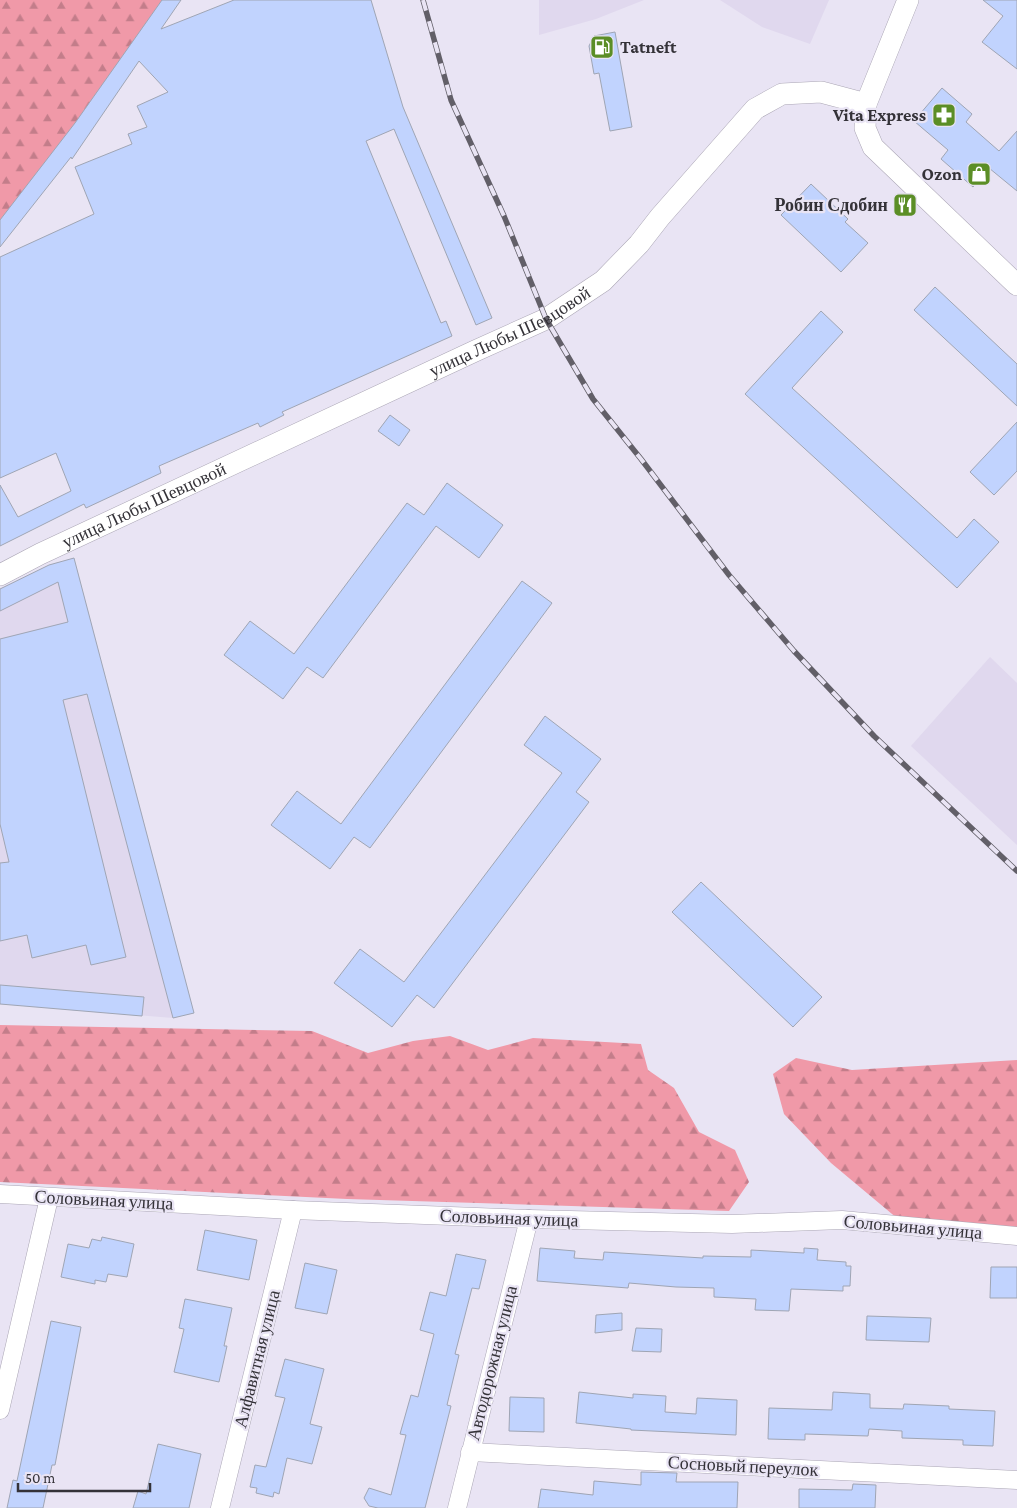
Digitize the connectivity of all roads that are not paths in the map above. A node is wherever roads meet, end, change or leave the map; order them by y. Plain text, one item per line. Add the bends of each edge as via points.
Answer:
1 (908, 0) edge
2 (866, 104) junction
3 (1017, 284) edge
4 (0, 575) edge
5 (0, 1194) edge
6 (49, 1198) junction
7 (293, 1210) junction
8 (529, 1219) junction
9 (1017, 1236) edge
10 (0, 1410) edge
11 (470, 1452) junction
12 (1017, 1480) edge
13 (220, 1508) edge
14 (456, 1508) edge

1 - 2 street
2 - 3 street via 866,128 873,147
2 - 4 street, улица Любы Шевцовой via 821,92 782,94 755,109 603,281 546,319
5 - 6 street, Соловьиная улица
6 - 7 street, Соловьиная улица
6 - 10 street
7 - 8 street, Соловьиная улица
7 - 13 street, Алфавитная улица
8 - 9 street, Соловьиная улица via 732,1224 842,1220
8 - 11 street, Автодорожная улица
11 - 12 street, Сосновый переулок
11 - 14 street, Автодорожная улица

